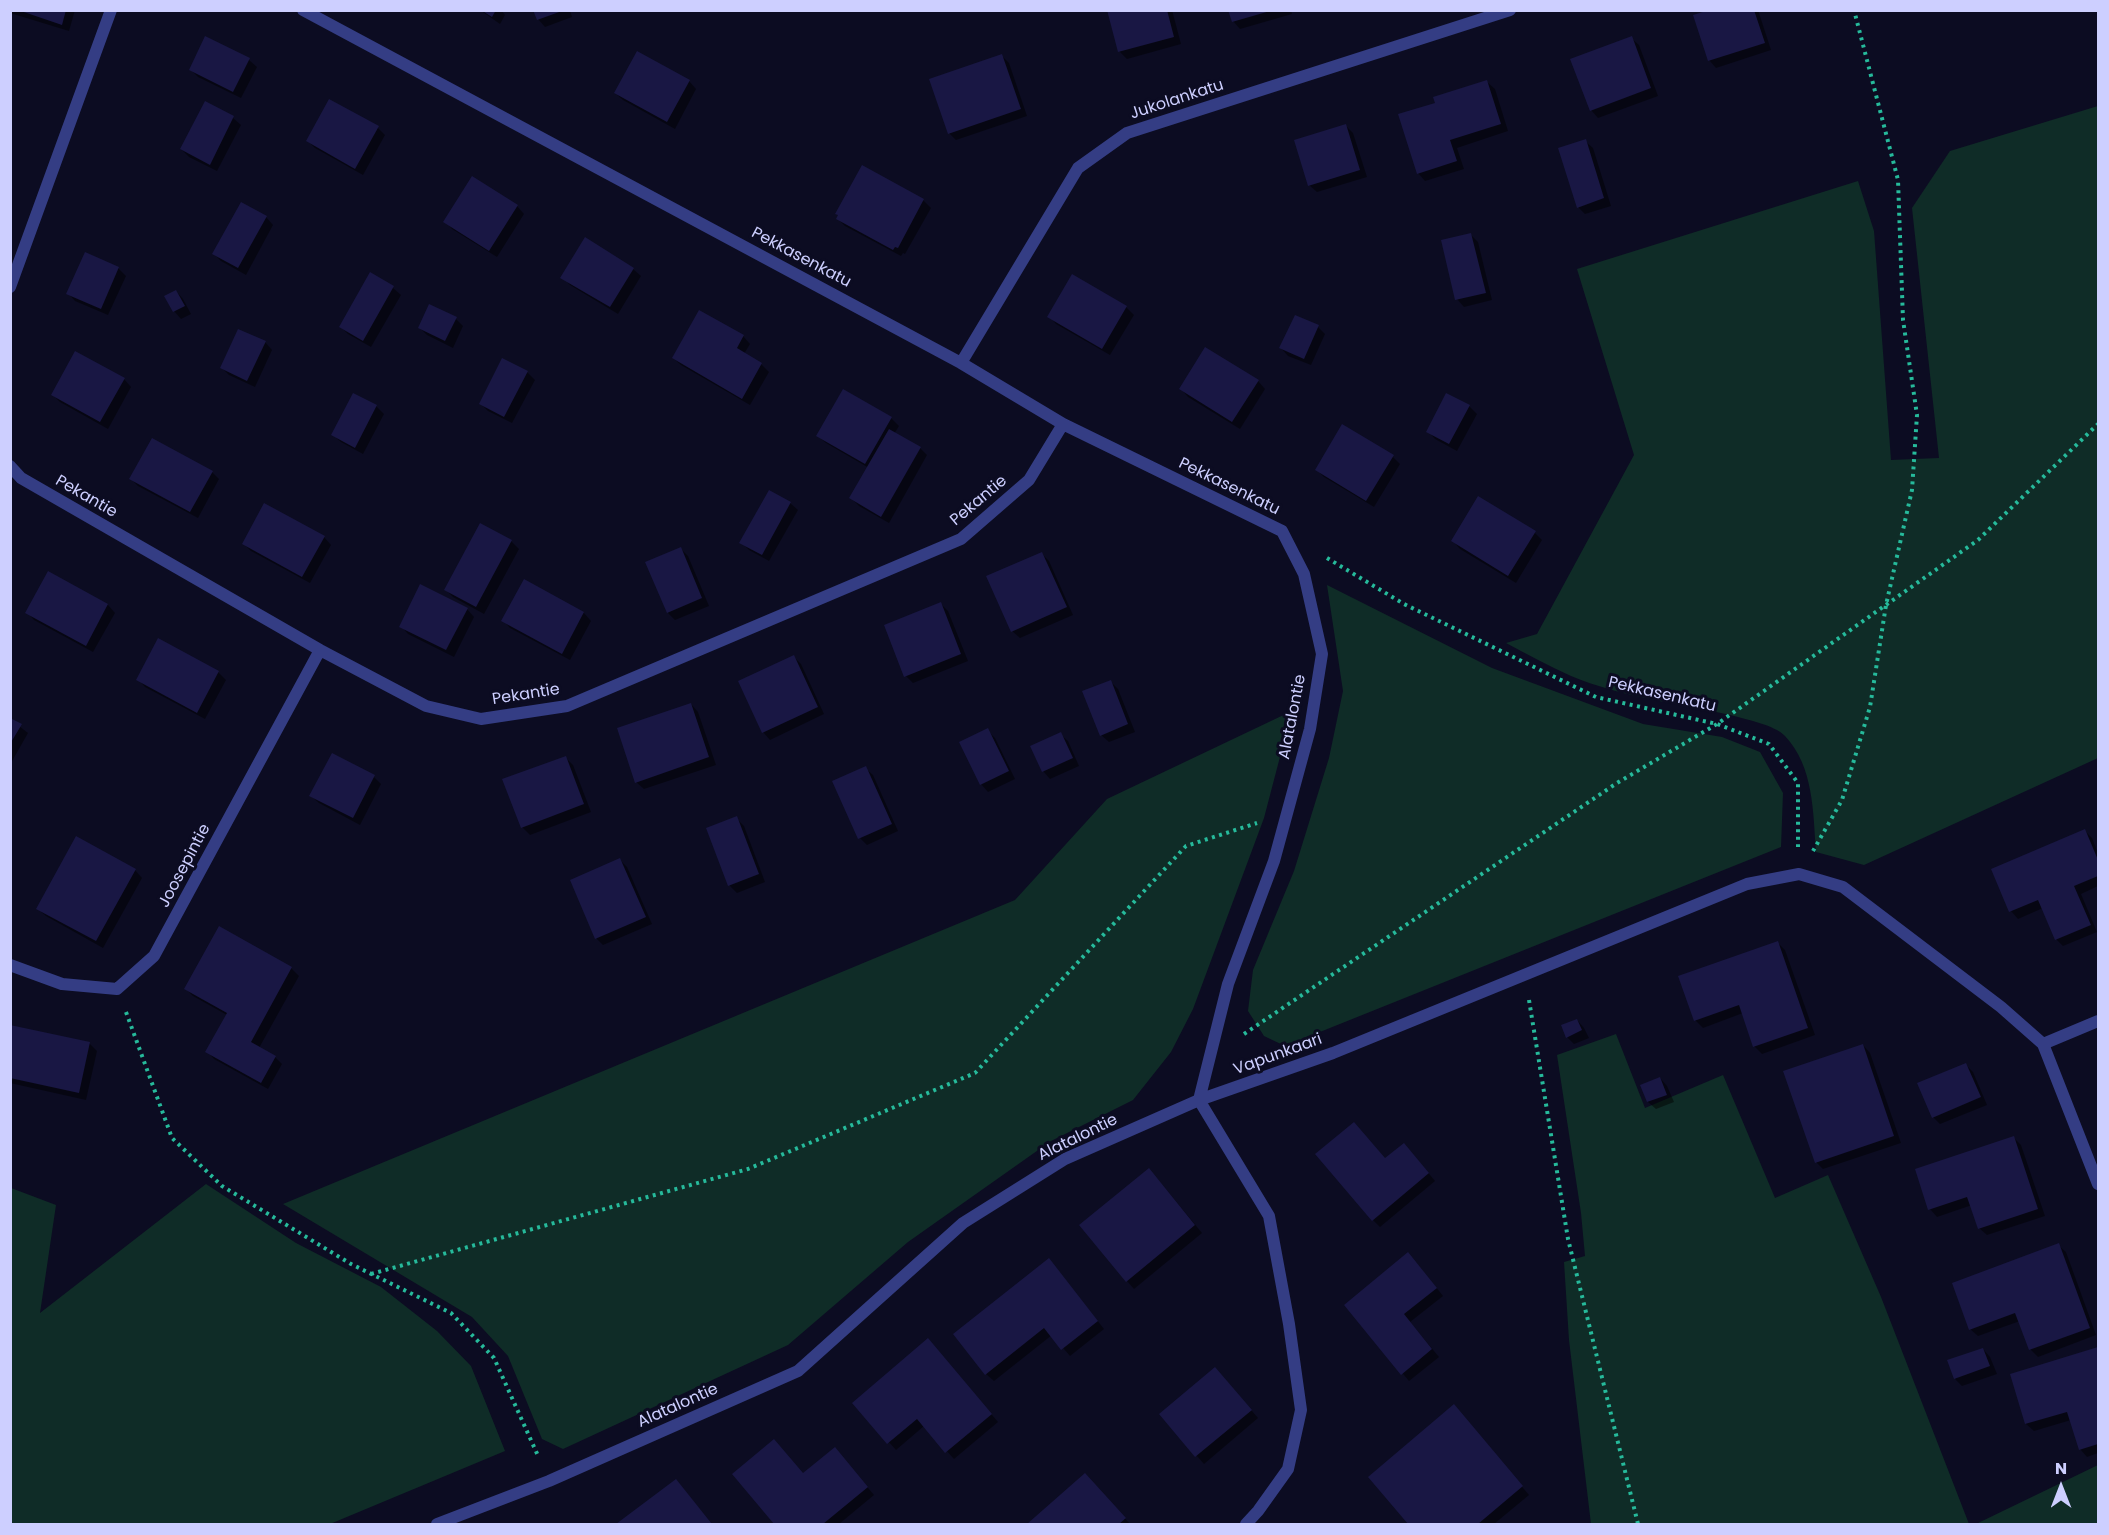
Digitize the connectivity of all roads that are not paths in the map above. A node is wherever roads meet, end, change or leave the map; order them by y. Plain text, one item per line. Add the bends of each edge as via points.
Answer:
1 (111, 10) edge
2 (303, 10) edge
3 (1510, 10) edge
4 (10, 287) edge
5 (961, 363) junction
6 (1063, 424) junction
7 (10, 466) edge
8 (1282, 531) joint
9 (320, 650) junction
10 (10, 965) edge
11 (2098, 1021) edge
12 (2043, 1044) junction
13 (1199, 1101) junction
14 (2098, 1184) edge
15 (437, 1524) edge
16 (1246, 1524) edge

1 - 4 street
2 - 5 street, Pekkasenkatu
3 - 5 street, Jukolankatu via 1127,133 1078,168
5 - 6 street, Pekkasenkatu
6 - 8 street, Pekkasenkatu
6 - 9 street, Pekantie via 1029,480 961,539 567,706 481,718 426,706
7 - 9 street, Pekantie via 21,478
8 - 13 street, Alatalontie via 1304,574 1322,654 1310,729 1274,861 1228,984
9 - 10 street, Joosepintie via 154,956 117,989 62,984
11 - 12 street
12 - 13 street, Vapunkaari via 2001,1007 1843,887 1798,874 1747,884 1333,1053
12 - 14 street
13 - 15 street, Alatalontie via 1065,1159 963,1223 798,1371 549,1481
13 - 16 street via 1269,1216 1301,1410 1288,1469

